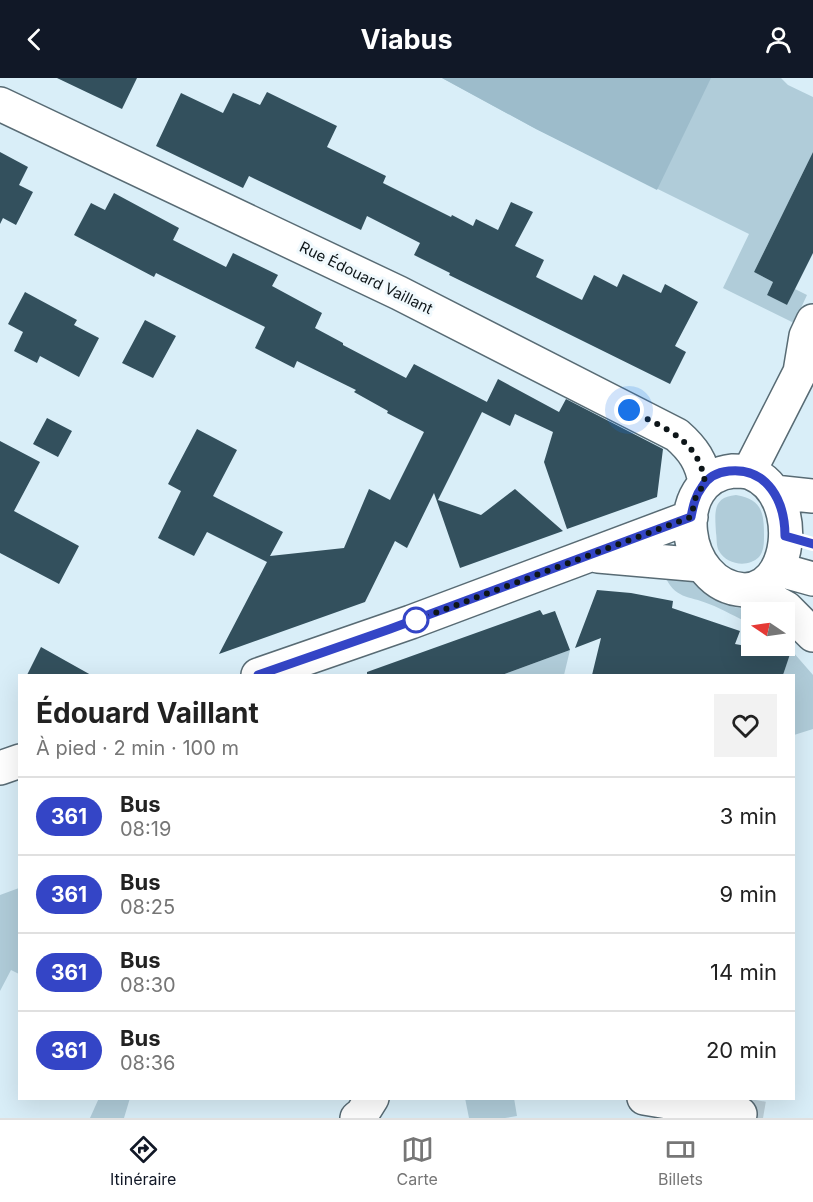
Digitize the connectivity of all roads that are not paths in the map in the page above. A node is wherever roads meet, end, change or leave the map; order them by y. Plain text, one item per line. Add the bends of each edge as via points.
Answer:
1 (0, 104) edge
2 (813, 321) edge
3 (749, 472) junction
4 (705, 483) junction
5 (774, 492) junction
6 (813, 496) edge
7 (691, 517) junction
8 (799, 540) edge
9 (587, 556) junction
10 (701, 565) junction
11 (765, 579) junction
12 (813, 579) edge
13 (813, 634) edge
14 (328, 664) edge
15 (264, 674) edge
16 (18, 762) edge
17 (0, 768) edge
18 (371, 1100) edge
19 (656, 1100) edge
20 (740, 1114) dead end
21 (357, 1118) edge

1 - 4 street, Rue Édouard Vaillant via 399,293 677,435 696,454
2 - 3 street via 806,336 800,372
3 - 4 street via 719,473
3 - 5 street
4 - 7 street via 696,496
5 - 6 street
5 - 8 street
7 - 9 street
7 - 10 street
8 - 11 street via 784,550
9 - 10 street
9 - 14 street
10 - 11 street via 716,581 742,590
11 - 12 street
11 - 13 street via 786,608
14 - 15 street
16 - 17 street
18 - 21 street
19 - 20 street

